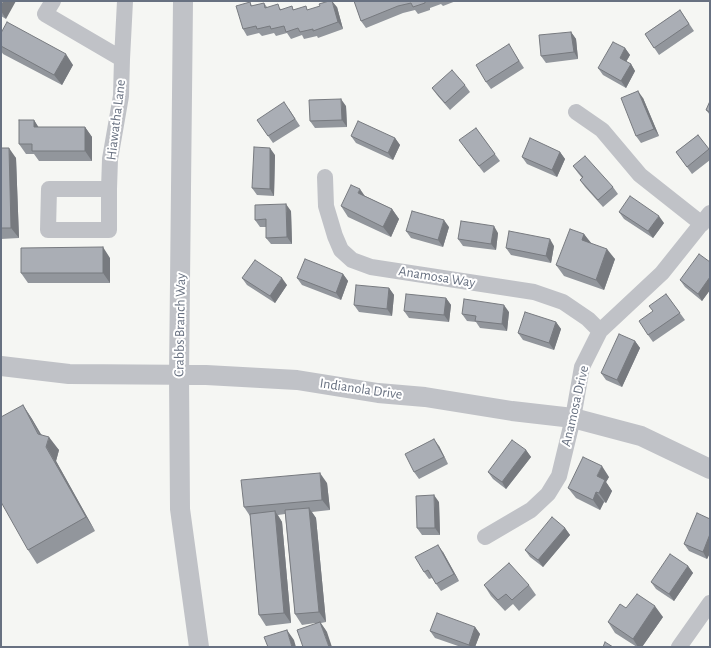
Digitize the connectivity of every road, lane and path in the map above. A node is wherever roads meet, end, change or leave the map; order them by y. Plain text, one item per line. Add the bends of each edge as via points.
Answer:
1 (53, 1) edge
2 (125, 1) edge
3 (183, 1) edge
4 (122, 59) junction
5 (576, 112) dead end
6 (325, 177) dead end
7 (109, 189) junction
8 (706, 218) edge
9 (600, 331) junction
10 (1, 366) edge
11 (179, 375) junction
12 (573, 418) junction
13 (710, 469) edge
14 (485, 537) dead end
15 (710, 603) edge
16 (199, 647) edge
17 (678, 647) edge

1 - 4 street, Hiawatha Lane via 45,14
2 - 4 street
3 - 11 street, Crabbs Branch Way
4 - 7 street, Hiawatha Lane via 121,96 110,159
5 - 8 street via 602,130 640,175
6 - 9 street, Anamosa Way via 326,206 335,236 341,250 352,260 370,267 534,292 563,302 588,319
7 - 7 street, Hiawatha Lane via 109,230 48,230 49,189
8 - 9 street, Anamosa Drive via 662,273
9 - 12 street, Anamosa Drive via 582,367
10 - 11 street, Indianola Drive via 69,374
11 - 12 street, Indianola Drive via 297,380
11 - 16 street, Crabbs Branch Way via 180,509
12 - 13 street, Indianola Drive via 640,436
12 - 14 street, Anamosa Drive via 559,476 548,494 532,510
15 - 17 street

